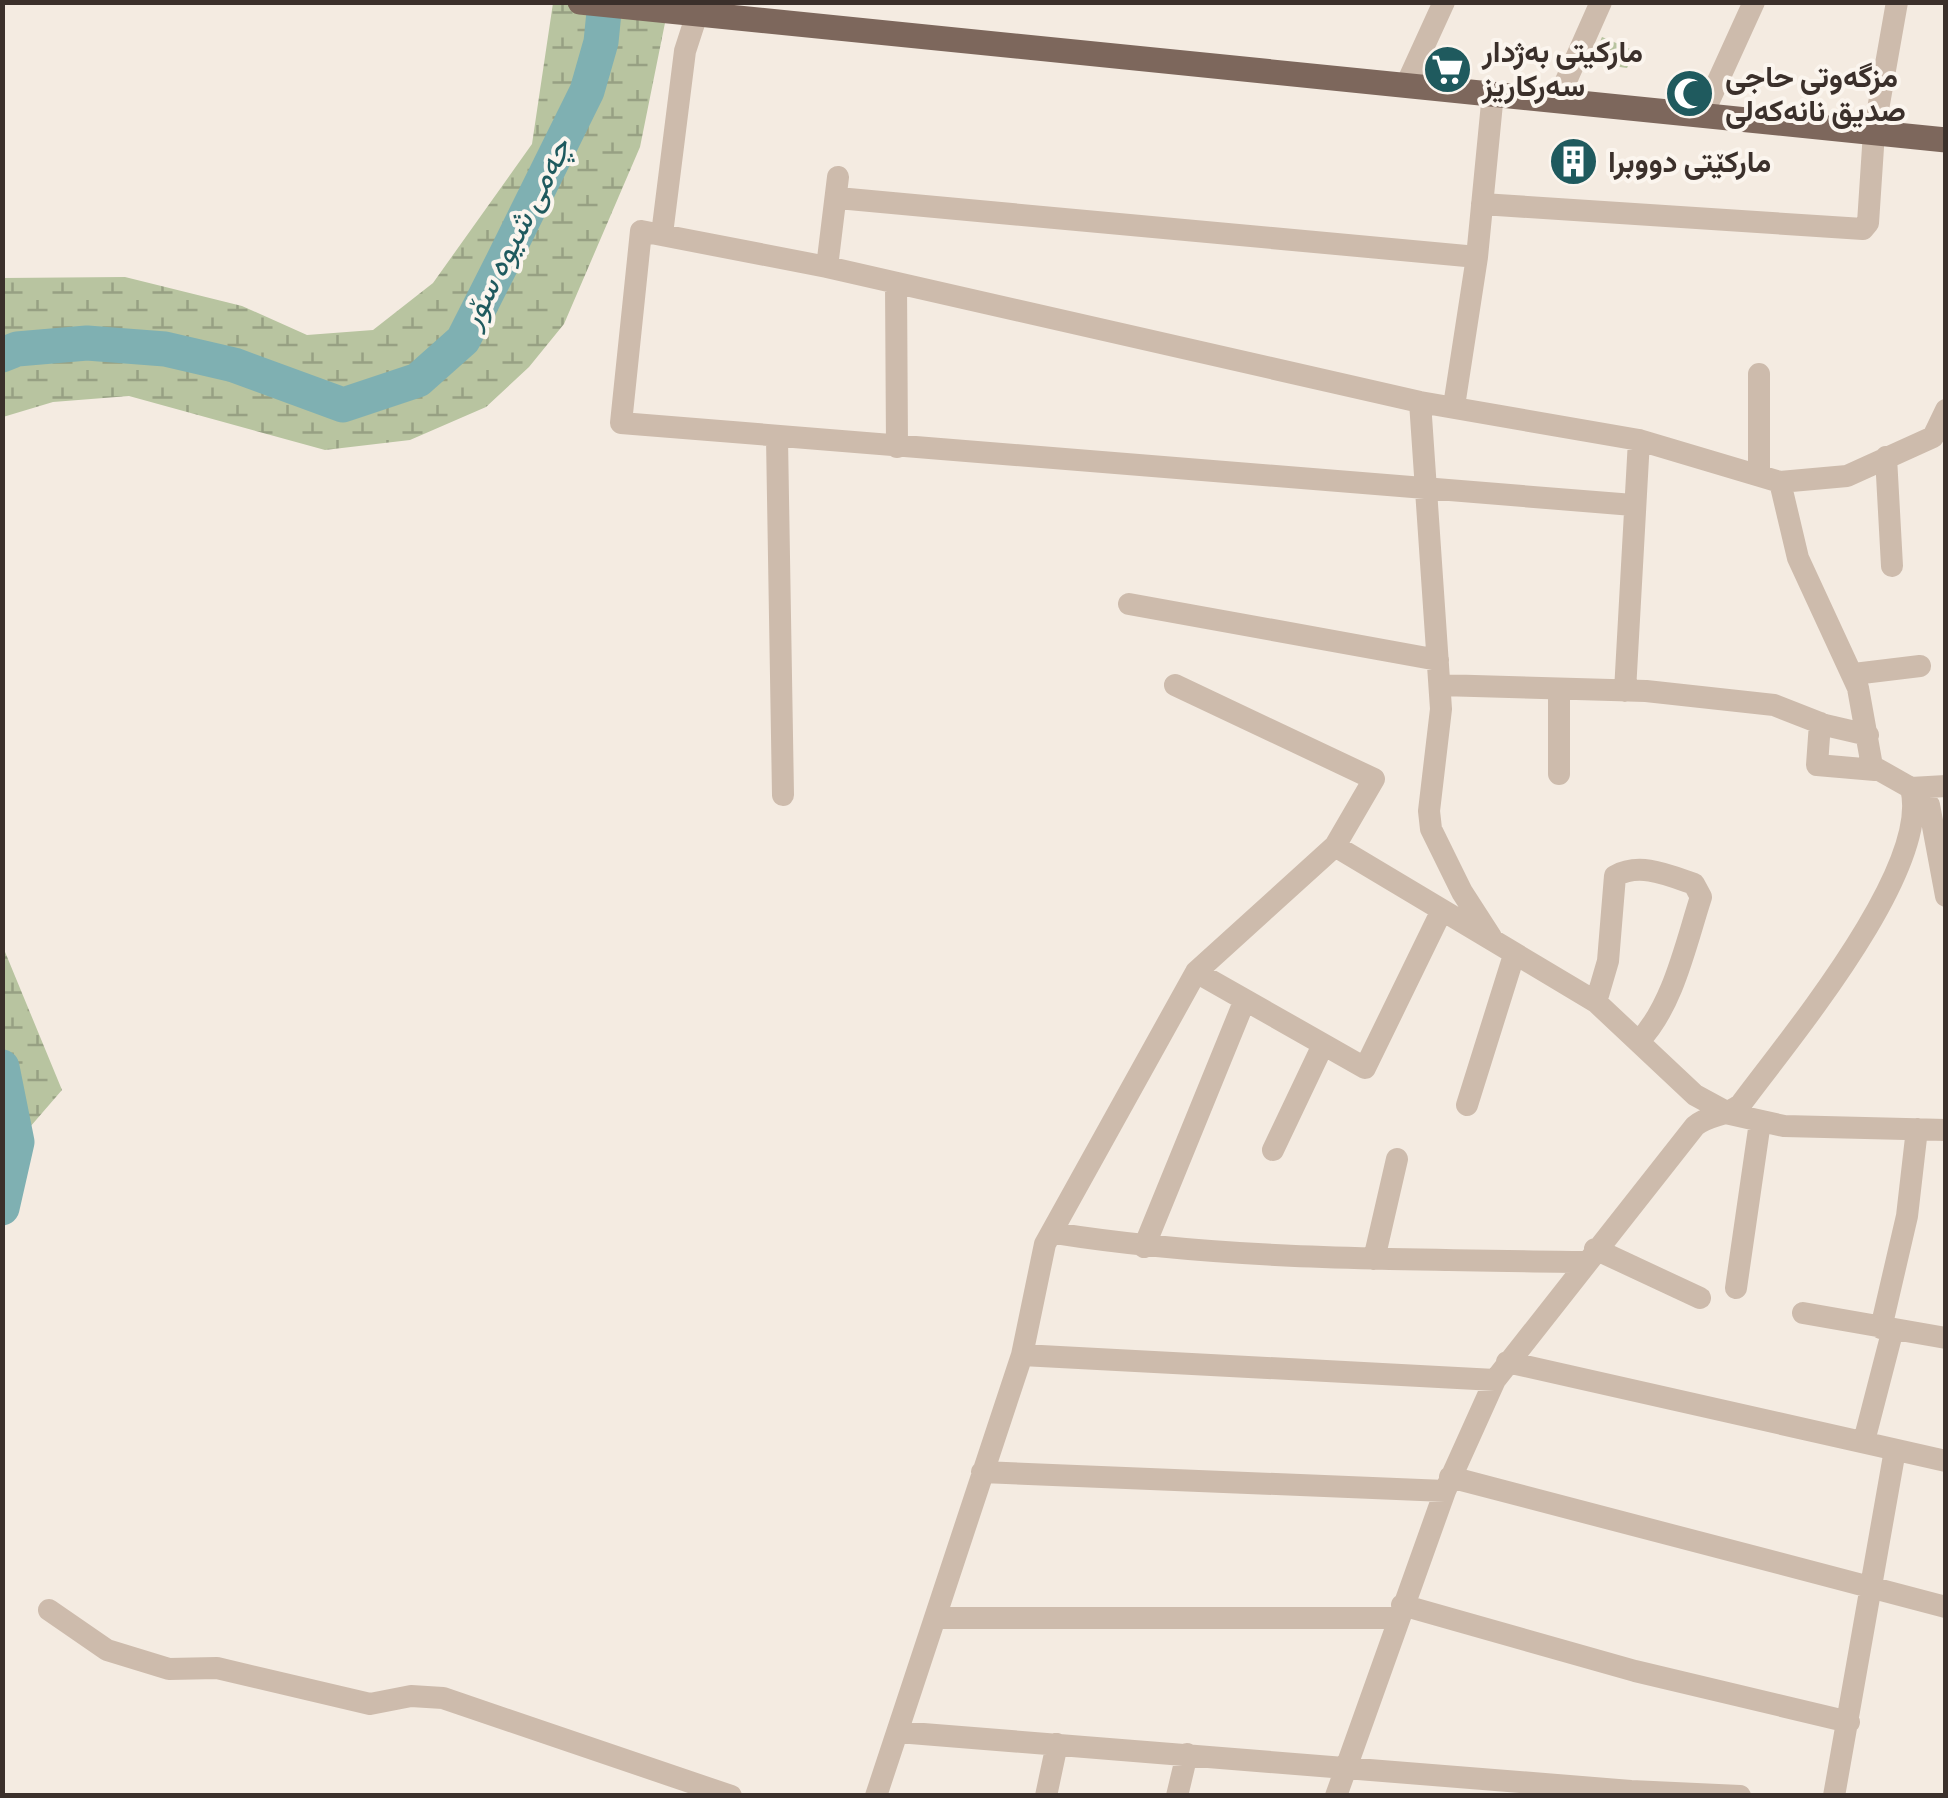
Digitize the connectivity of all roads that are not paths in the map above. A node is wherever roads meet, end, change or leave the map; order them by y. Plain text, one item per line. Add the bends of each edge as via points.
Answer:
1 (580, 2) edge
2 (1444, 2) edge
3 (1601, 2) edge
4 (1754, 2) edge
5 (1897, 2) edge
6 (697, 14) junction
7 (1407, 84) junction
8 (1494, 92) junction
9 (1558, 99) junction
10 (1703, 114) junction
11 (1874, 132) junction
12 (1946, 140) edge
13 (1482, 204) junction
14 (662, 234) junction
15 (1477, 258) junction
16 (827, 267) junction
17 (896, 283) junction
18 (1759, 374) dead end
19 (1420, 402) junction
20 (1454, 406) junction
21 (1946, 410) edge
22 (778, 438) junction
23 (1639, 440) junction
24 (1939, 445) edge
25 (897, 447) junction
26 (1886, 458) junction
27 (1769, 478) junction
28 (1423, 490) junction
29 (1633, 505) junction
30 (1892, 566) dead end
31 (1129, 604) dead end
32 (1438, 660) junction
33 (1920, 666) dead end
34 (1854, 674) junction
35 (1175, 685) dead end
36 (1440, 685) junction
37 (1559, 690) junction
38 (1624, 691) junction
39 (1820, 723) junction
40 (1868, 735) junction
41 (1875, 770) junction
42 (1560, 774) dead end
43 (1946, 786) edge
44 (1910, 788) junction
45 (783, 795) dead end
46 (1336, 846) junction
47 (1946, 896) edge
48 (1442, 910) junction
49 (1505, 950) junction
50 (1196, 972) junction
51 (1244, 1002) junction
52 (1596, 1002) junction
53 (1639, 1040) junction
54 (1322, 1047) junction
55 (1467, 1105) dead end
56 (1730, 1114) junction
57 (1760, 1122) junction
58 (1917, 1129) junction
59 (1946, 1130) edge
60 (1274, 1150) dead end
61 (1397, 1159) dead end
62 (1054, 1233) junction
63 (1144, 1248) junction
64 (1590, 1255) junction
65 (1374, 1259) junction
66 (1736, 1288) dead end
67 (1700, 1298) dead end
68 (1803, 1314) dead end
69 (1887, 1328) junction
70 (1946, 1338) edge
71 (1022, 1355) junction
72 (1501, 1371) junction
73 (1864, 1441) junction
74 (1895, 1450) junction
75 (1946, 1460) edge
76 (982, 1472) junction
77 (1448, 1484) junction
78 (1868, 1590) junction
79 (1946, 1607) edge
80 (49, 1610) dead end
81 (1400, 1611) junction
82 (935, 1618) junction
83 (1850, 1722) junction
84 (898, 1732) junction
85 (1057, 1744) junction
86 (1187, 1754) junction
87 (1346, 1768) junction
88 (716, 1793) edge
89 (1684, 1794) edge
90 (876, 1796) edge
91 (1046, 1796) edge
92 (1177, 1796) edge
93 (1336, 1796) edge
94 (1740, 1796) edge
95 (1834, 1796) edge

1 - 6 main road
2 - 7 street
3 - 9 street
4 - 10 street
5 - 11 street
6 - 7 main road
6 - 14 street via 685,51
7 - 8 main road
8 - 9 main road
8 - 13 street
9 - 10 main road
10 - 11 main road
11 - 12 main road
11 - 13 street via 1868,223 1856,232
13 - 15 street
14 - 16 street
14 - 22 street via 641,231 621,423
15 - 16 street via 838,188
15 - 20 street
16 - 17 street
17 - 19 street
17 - 25 street
18 - 27 street
19 - 20 street
19 - 28 street
20 - 23 street
21 - 24 street
22 - 25 street
22 - 45 street
23 - 27 street
23 - 29 street
24 - 26 street
25 - 28 street
26 - 27 street via 1847,476
26 - 30 street
27 - 34 street via 1798,558
28 - 29 street
28 - 32 street
29 - 38 street
31 - 32 street
32 - 36 street
33 - 34 street
34 - 40 street
35 - 46 street via 1374,779
36 - 37 street
36 - 49 street via 1431,830 1462,892
37 - 38 street
37 - 42 street
38 - 39 street via 1774,705
39 - 40 street
39 - 41 street via 1817,765
40 - 41 street
41 - 44 street
43 - 44 street
44 - 47 street via 1929,805
44 - 56 street via 1910,834 1875,914
46 - 48 street
46 - 50 street
48 - 49 street
48 - 54 street via 1365,1068
49 - 52 street
49 - 55 street
50 - 51 street
50 - 62 street
51 - 54 street
51 - 63 street
52 - 53 street
52 - 53 street via 1608,961 1615,876 1649,870 1694,884 1701,897 1685,945 1652,1027
53 - 56 street via 1695,1094
54 - 60 street
56 - 57 street
56 - 64 street via 1695,1126
57 - 58 street
57 - 66 street
58 - 59 street
58 - 69 street
61 - 65 street
62 - 63 street
62 - 71 street via 1045,1244
63 - 65 street
64 - 65 street
64 - 67 street
64 - 72 street
68 - 69 street
69 - 70 street
69 - 73 street
71 - 72 street
71 - 76 street
72 - 73 street
72 - 77 street
73 - 74 street
74 - 75 street
74 - 78 street
76 - 77 street
76 - 82 street
77 - 78 street
77 - 81 street
78 - 79 street
78 - 83 street
80 - 88 street via 108,1650 169,1668 217,1668 370,1704 443,1698
81 - 82 street
81 - 83 street
81 - 87 street
82 - 84 street
83 - 95 street
84 - 85 street
84 - 90 street
85 - 86 street
85 - 91 street
86 - 87 street
86 - 92 street
87 - 89 street
87 - 93 street
89 - 94 street

